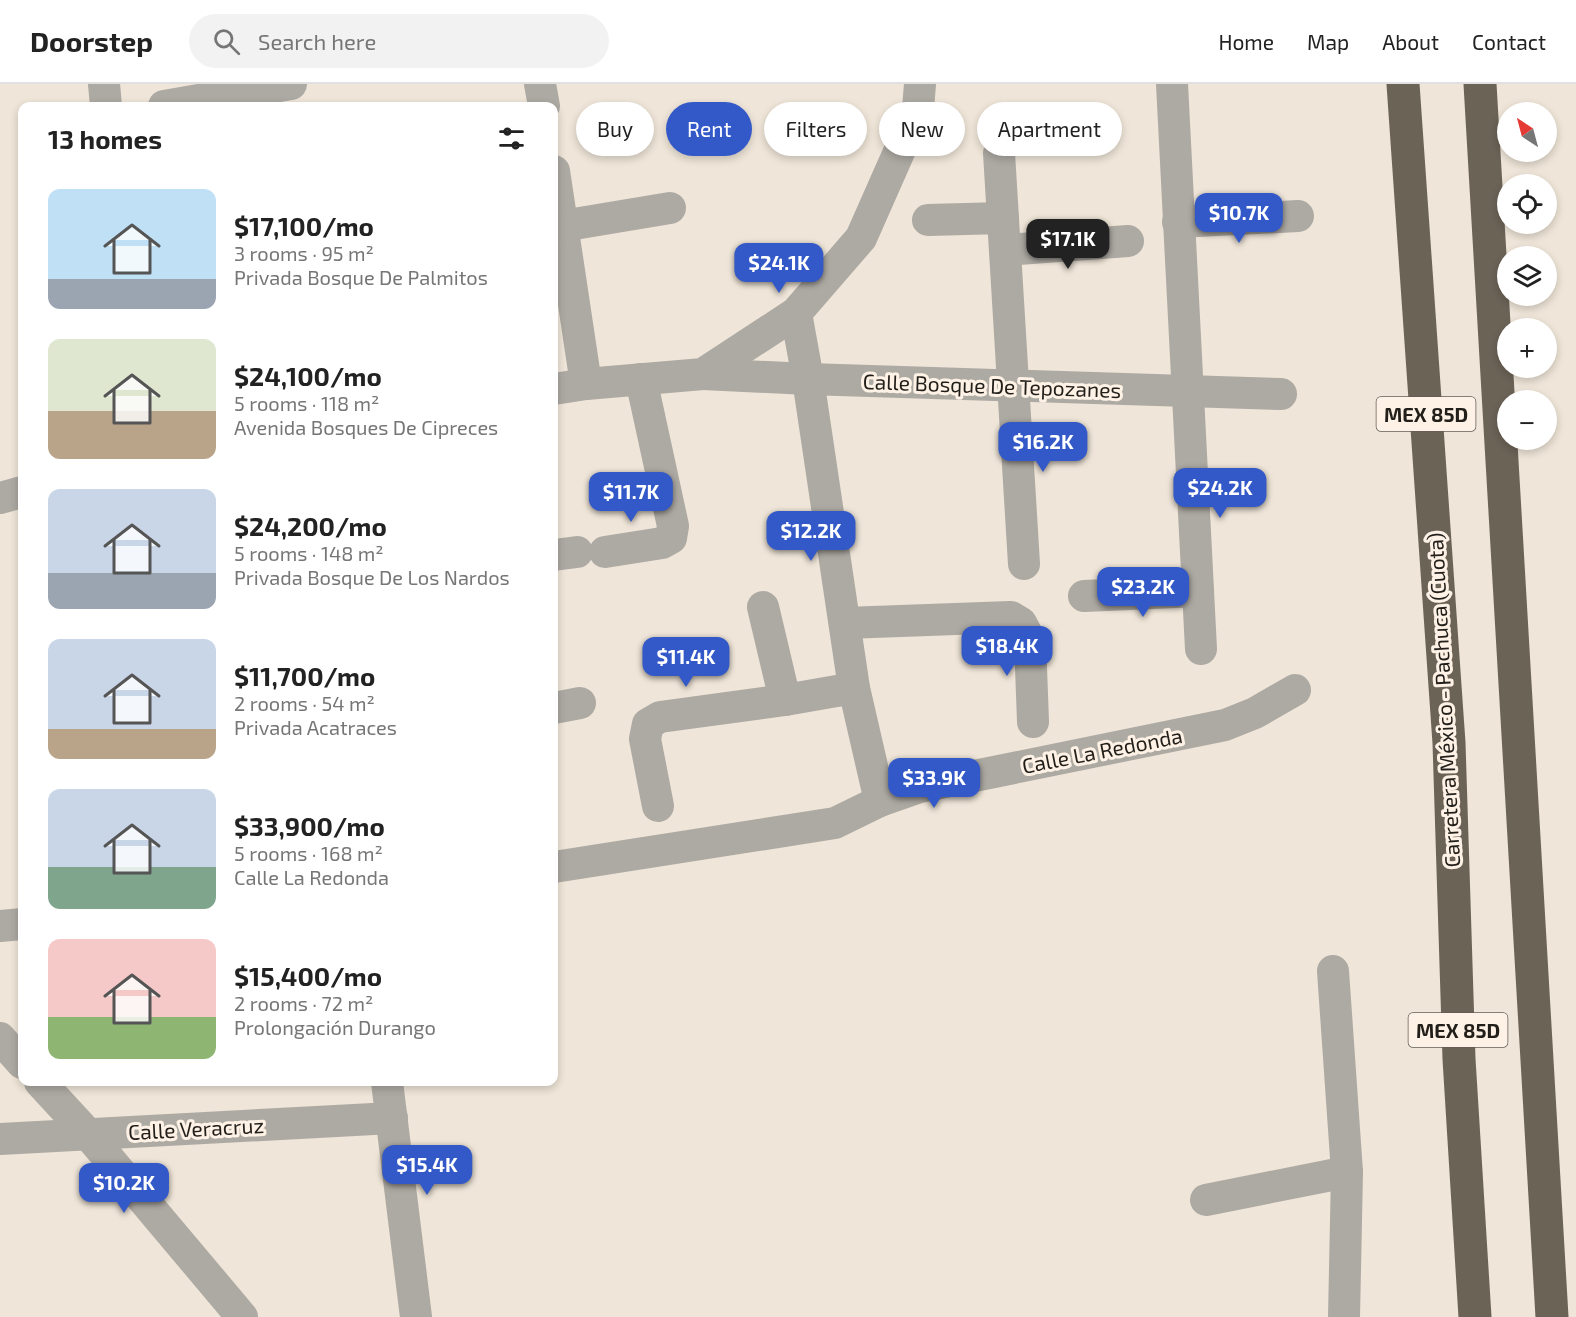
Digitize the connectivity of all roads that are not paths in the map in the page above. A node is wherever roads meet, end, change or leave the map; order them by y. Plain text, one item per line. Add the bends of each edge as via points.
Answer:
1 (104, 84) edge
2 (291, 84) edge
3 (540, 84) edge
4 (920, 84) edge
5 (1172, 84) edge
6 (1403, 84) edge
7 (1480, 84) edge
8 (260, 87) edge
9 (106, 102) edge
10 (184, 102) edge
11 (543, 102) edge
12 (999, 156) edge
13 (558, 198) edge
14 (670, 208) dead end
15 (1298, 216) dead end
16 (1003, 218) junction
17 (928, 220) dead end
18 (1178, 222) junction
19 (562, 226) junction
20 (1128, 241) dead end
21 (1005, 250) junction
22 (796, 312) junction
23 (703, 374) junction
24 (641, 379) junction
25 (808, 379) junction
26 (586, 384) junction
27 (1013, 385) junction
28 (558, 388) edge
29 (1189, 392) junction
30 (1281, 394) dead end
31 (18, 493) edge
32 (0, 498) edge
33 (578, 553) edge
34 (1024, 564) dead end
35 (1198, 591) junction
36 (1084, 596) dead end
37 (763, 607) dead end
38 (845, 623) junction
39 (1201, 649) dead end
40 (854, 688) junction
41 (1295, 690) dead end
42 (784, 700) junction
43 (1034, 722) dead end
44 (880, 801) junction
45 (658, 806) dead end
46 (558, 866) edge
47 (18, 924) edge
48 (0, 926) edge
49 (1333, 971) dead end
50 (0, 1038) edge
51 (18, 1058) edge
52 (44, 1086) edge
53 (388, 1086) edge
54 (392, 1118) junction
55 (88, 1134) junction
56 (0, 1139) edge
57 (1347, 1172) junction
58 (1206, 1200) dead end
59 (242, 1317) edge
60 (417, 1317) edge
61 (1344, 1317) edge
62 (1475, 1317) edge
63 (1552, 1317) edge

1 - 9 street
2 - 8 street
3 - 11 street
4 - 22 street via 918,109 861,238
5 - 18 street
6 - 62 highway, Carretera México - Pachuca (Cuota) / MEX 85D via 1449,743 1459,1059
7 - 63 highway, MEX 85D
8 - 10 street
12 - 16 street
13 - 19 street
14 - 19 street
15 - 18 street
16 - 17 street
16 - 21 street
18 - 29 street
19 - 26 street
20 - 21 street
21 - 27 street
22 - 23 street
22 - 25 street
23 - 24 street, Calle Bosque De Tepozanes
23 - 25 street, Calle Bosque De Tepozanes
24 - 26 street, Calle Bosque De Tepozanes
24 - 33 street via 673,526 671,538 662,543
25 - 27 street, Calle Bosque De Tepozanes
25 - 38 street
26 - 28 street, Calle Bosque De Tepozanes
27 - 29 street, Calle Bosque De Tepozanes
27 - 34 street
29 - 30 street, Calle Bosque De Tepozanes
29 - 35 street
31 - 32 street
35 - 36 street
35 - 39 street
37 - 42 street
38 - 40 street
38 - 43 street via 1011,617 1021,622 1030,640
40 - 42 street
40 - 44 street
41 - 44 street, Calle La Redonda via 1226,725 920,787
42 - 45 street via 660,717 648,724 645,739
44 - 46 street, Calle La Redonda via 836,823
47 - 48 street
49 - 57 street
50 - 51 street
52 - 55 street
53 - 54 street
54 - 55 street, Calle Veracruz
54 - 60 street
55 - 56 street, Calle Veracruz
55 - 59 street
57 - 58 street
57 - 61 street

